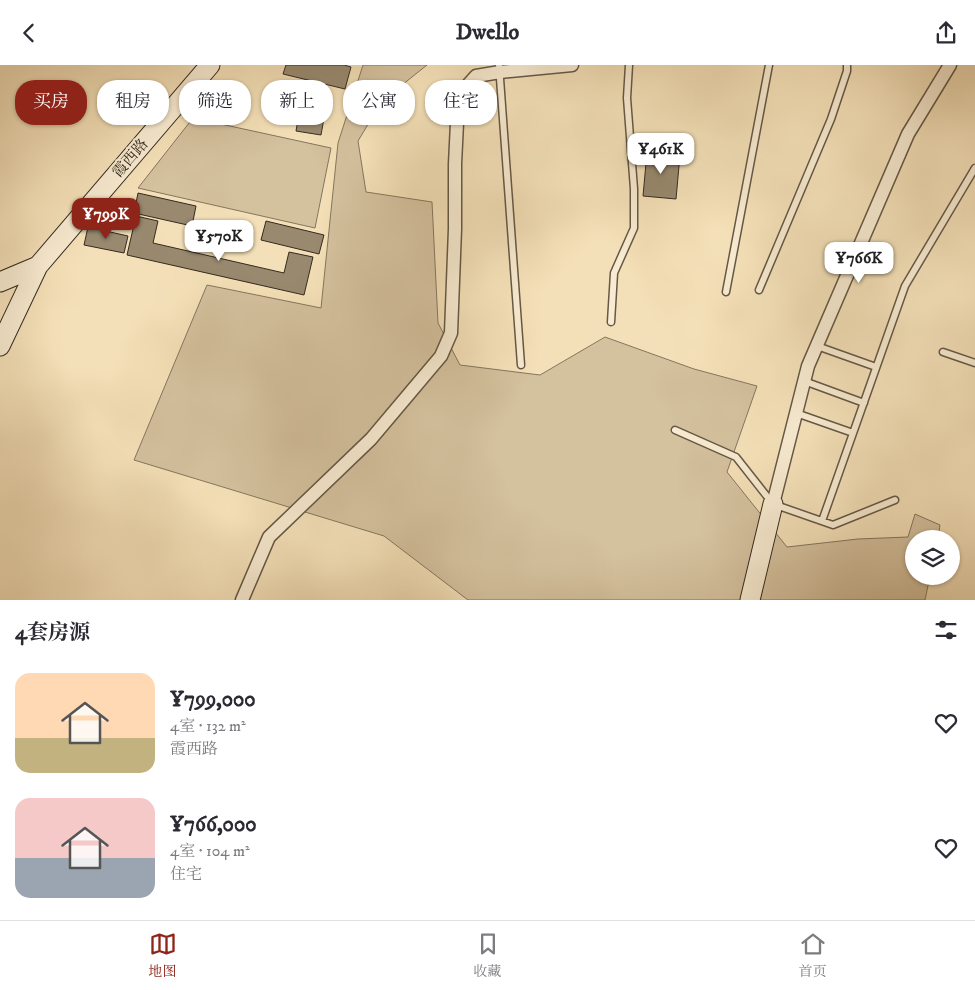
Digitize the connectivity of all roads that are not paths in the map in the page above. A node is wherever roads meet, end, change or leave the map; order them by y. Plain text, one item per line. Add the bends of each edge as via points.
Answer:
1 (210, 65) edge
2 (572, 65) edge
3 (629, 65) edge
4 (770, 65) edge
5 (847, 65) edge
6 (950, 65) edge
7 (500, 69) edge
8 (975, 168) edge
9 (38, 266) junction
10 (0, 282) edge
11 (759, 290) dead end
12 (726, 292) dead end
13 (611, 322) dead end
14 (0, 346) edge
15 (817, 346) junction
16 (943, 352) dead end
17 (975, 363) edge
18 (520, 365) dead end
19 (876, 367) junction
20 (804, 381) junction
21 (864, 403) junction
22 (796, 413) junction
23 (675, 430) dead end
24 (854, 433) junction
25 (895, 500) dead end
26 (773, 504) junction
27 (822, 521) junction
28 (242, 600) edge
29 (750, 600) edge

1 - 9 main road, 霞西路
2 - 7 street
3 - 13 lane via 627,97 634,227 614,273
4 - 12 lane
5 - 11 lane via 831,119
6 - 15 street via 908,134
7 - 18 lane
7 - 28 street via 476,76 458,102 451,333 441,355 371,439 269,537
8 - 19 lane via 905,286
9 - 10 main road, 霞西路
9 - 14 main road
15 - 19 lane
15 - 20 street
16 - 17 lane
19 - 21 lane
20 - 21 lane
20 - 22 street
21 - 24 lane
22 - 24 lane
22 - 26 street
23 - 26 lane via 736,457
24 - 27 lane
25 - 27 lane via 833,525
26 - 27 lane
26 - 29 main road

